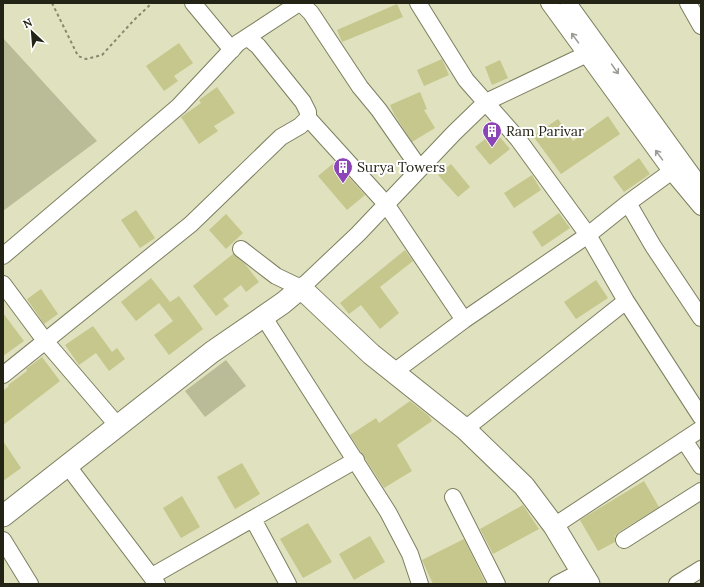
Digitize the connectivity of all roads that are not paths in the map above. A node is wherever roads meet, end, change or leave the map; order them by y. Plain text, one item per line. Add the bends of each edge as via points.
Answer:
1 (193, 3) edge
2 (300, 3) edge
3 (418, 3) edge
4 (550, 3) edge
5 (688, 3) edge
6 (571, 4) edge
7 (701, 26) edge
8 (247, 37) junction
9 (232, 50) junction
10 (587, 54) junction
11 (486, 102) junction
12 (308, 118) junction
13 (677, 167) junction
14 (420, 169) junction
15 (701, 187) edge
16 (628, 203) junction
17 (386, 204) junction
18 (700, 205) edge
19 (588, 235) junction
20 (241, 249) dead end
21 (3, 256) edge
22 (3, 284) edge
23 (301, 288) junction
24 (626, 301) junction
25 (263, 316) junction
26 (701, 318) edge
27 (464, 320) junction
28 (46, 342) junction
29 (394, 372) junction
30 (3, 375) edge
31 (701, 417) edge
32 (118, 426) junction
33 (465, 429) junction
34 (701, 429) edge
35 (684, 440) junction
36 (356, 460) junction
37 (67, 465) junction
38 (701, 466) edge
39 (701, 491) edge
40 (452, 497) dead end
41 (3, 516) edge
42 (253, 519) junction
43 (554, 526) junction
44 (3, 540) edge
45 (624, 540) dead end
46 (701, 569) edge
47 (585, 578) edge
48 (154, 580) edge
49 (680, 583) edge
50 (30, 584) edge
51 (288, 584) edge
52 (420, 584) edge
53 (497, 584) edge
54 (557, 584) edge

1 - 9 street
2 - 8 street
2 - 14 street via 311,12 360,87
3 - 11 street via 466,80
10 -> 4 street
5 - 7 street
6 -> 13 street
8 - 9 street
8 - 12 street via 258,46 303,102
9 - 21 street via 179,106
10 - 11 street
13 -> 10 street
11 - 14 street
11 - 19 street via 518,139
12 - 17 street
12 - 28 street via 300,126 280,137 191,224
13 - 15 street
13 - 16 street
13 - 18 street
14 - 17 street
16 - 19 street
16 - 26 street
17 - 23 street
17 - 27 street
19 - 24 street
19 - 27 street
20 - 23 street via 276,276
22 - 28 street
23 - 25 main road
23 - 29 main road via 371,354
24 - 31 street
24 - 33 street
25 - 32 main road
25 - 36 street
27 - 29 street
28 - 30 street
28 - 32 street
29 - 33 main road
32 - 37 main road
33 - 43 main road via 524,486
34 - 35 street
35 - 38 street
35 - 43 street
36 - 42 street
36 - 52 street via 410,554
37 - 41 main road
37 - 48 street
39 - 45 street
40 - 53 street
42 - 48 street
42 - 51 street
43 - 47 main road
44 - 50 street
46 - 49 street
47 - 54 street

